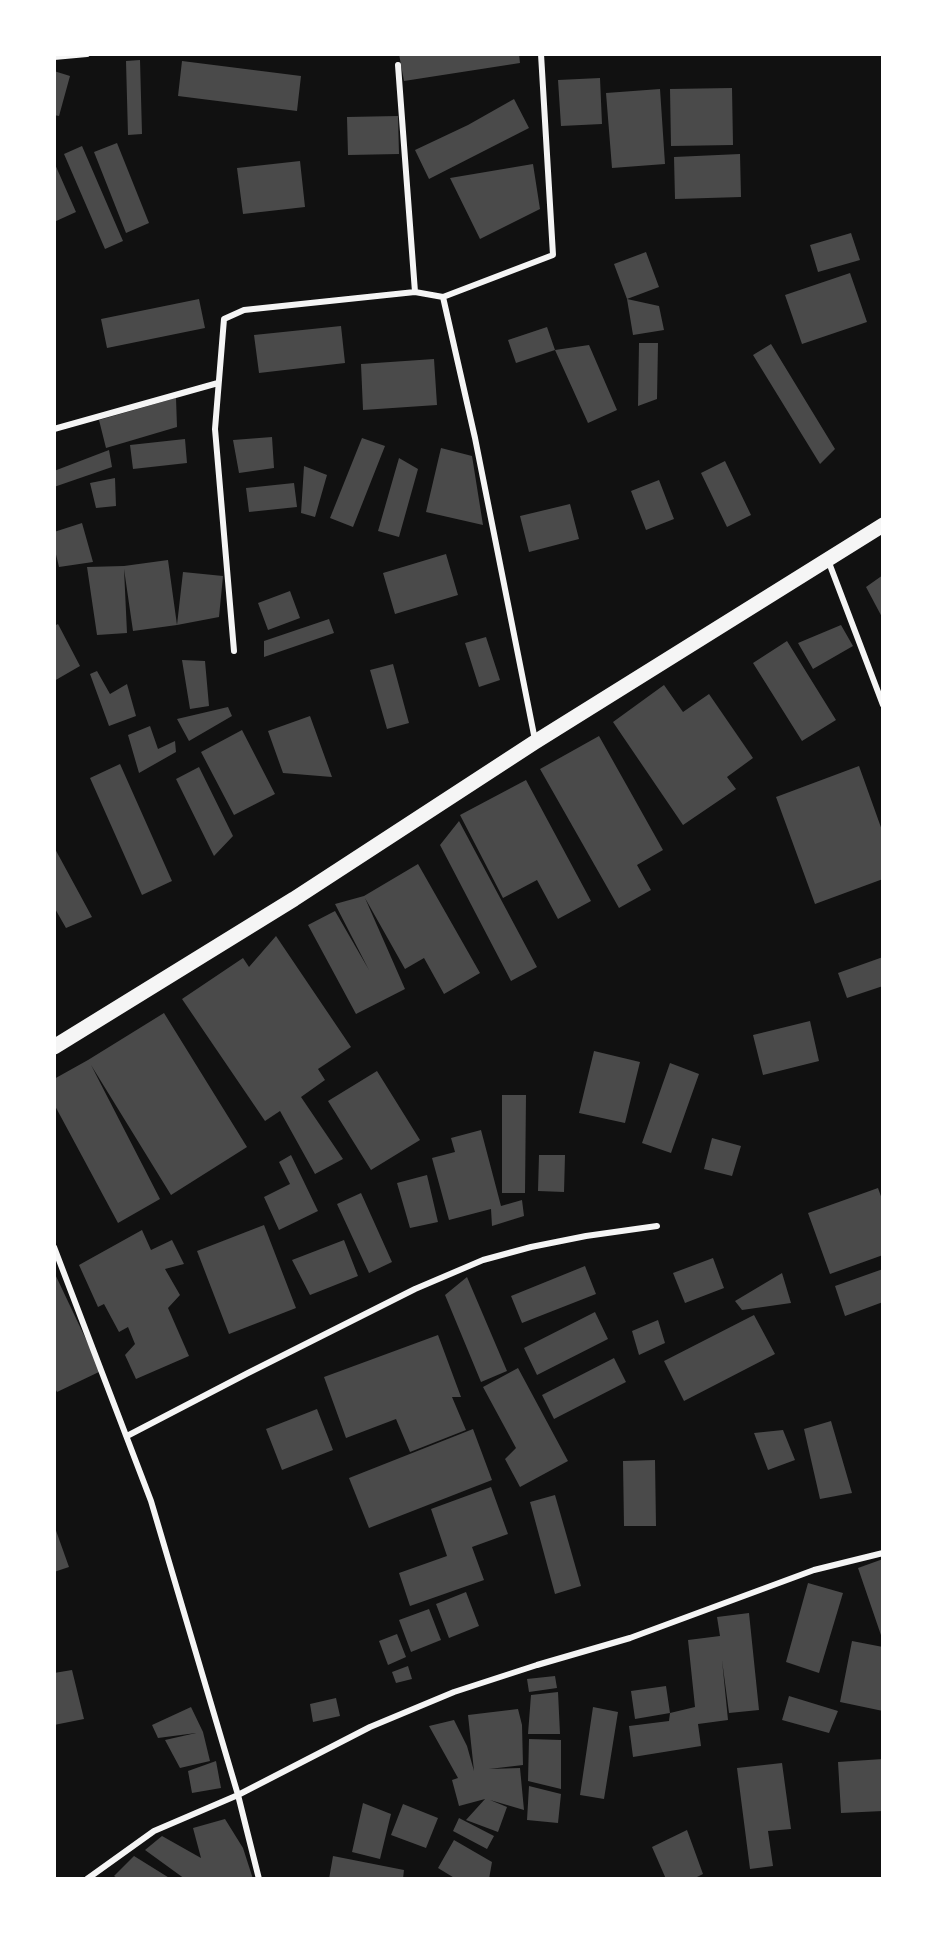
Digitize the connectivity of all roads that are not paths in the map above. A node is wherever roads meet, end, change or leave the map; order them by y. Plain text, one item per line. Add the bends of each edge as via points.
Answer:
1 (87, 54) edge
2 (541, 54) edge
3 (54, 57) edge
4 (398, 65) dead end
5 (415, 292) junction
6 (443, 297) junction
7 (218, 383) junction
8 (54, 429) edge
9 (883, 525) edge
10 (827, 560) junction
11 (234, 651) dead end
12 (883, 705) edge
13 (535, 742) junction
14 (54, 1047) edge
15 (657, 1226) dead end
16 (54, 1247) edge
17 (128, 1436) junction
18 (883, 1553) edge
19 (238, 1796) junction
20 (87, 1879) edge
21 (259, 1879) edge

1 - 3 street
2 - 6 street via 553,255
4 - 5 street
5 - 6 street
5 - 7 street via 244,310 224,319
6 - 13 street
7 - 8 street
7 - 11 street via 215,429
9 - 10 main road
10 - 12 street
10 - 13 main road
13 - 14 main road via 294,899
15 - 17 street via 586,1236 483,1260 415,1289
16 - 17 street
17 - 19 street via 151,1501
18 - 19 street via 814,1569 630,1638 454,1692 370,1727
19 - 20 street via 154,1831
19 - 21 street

